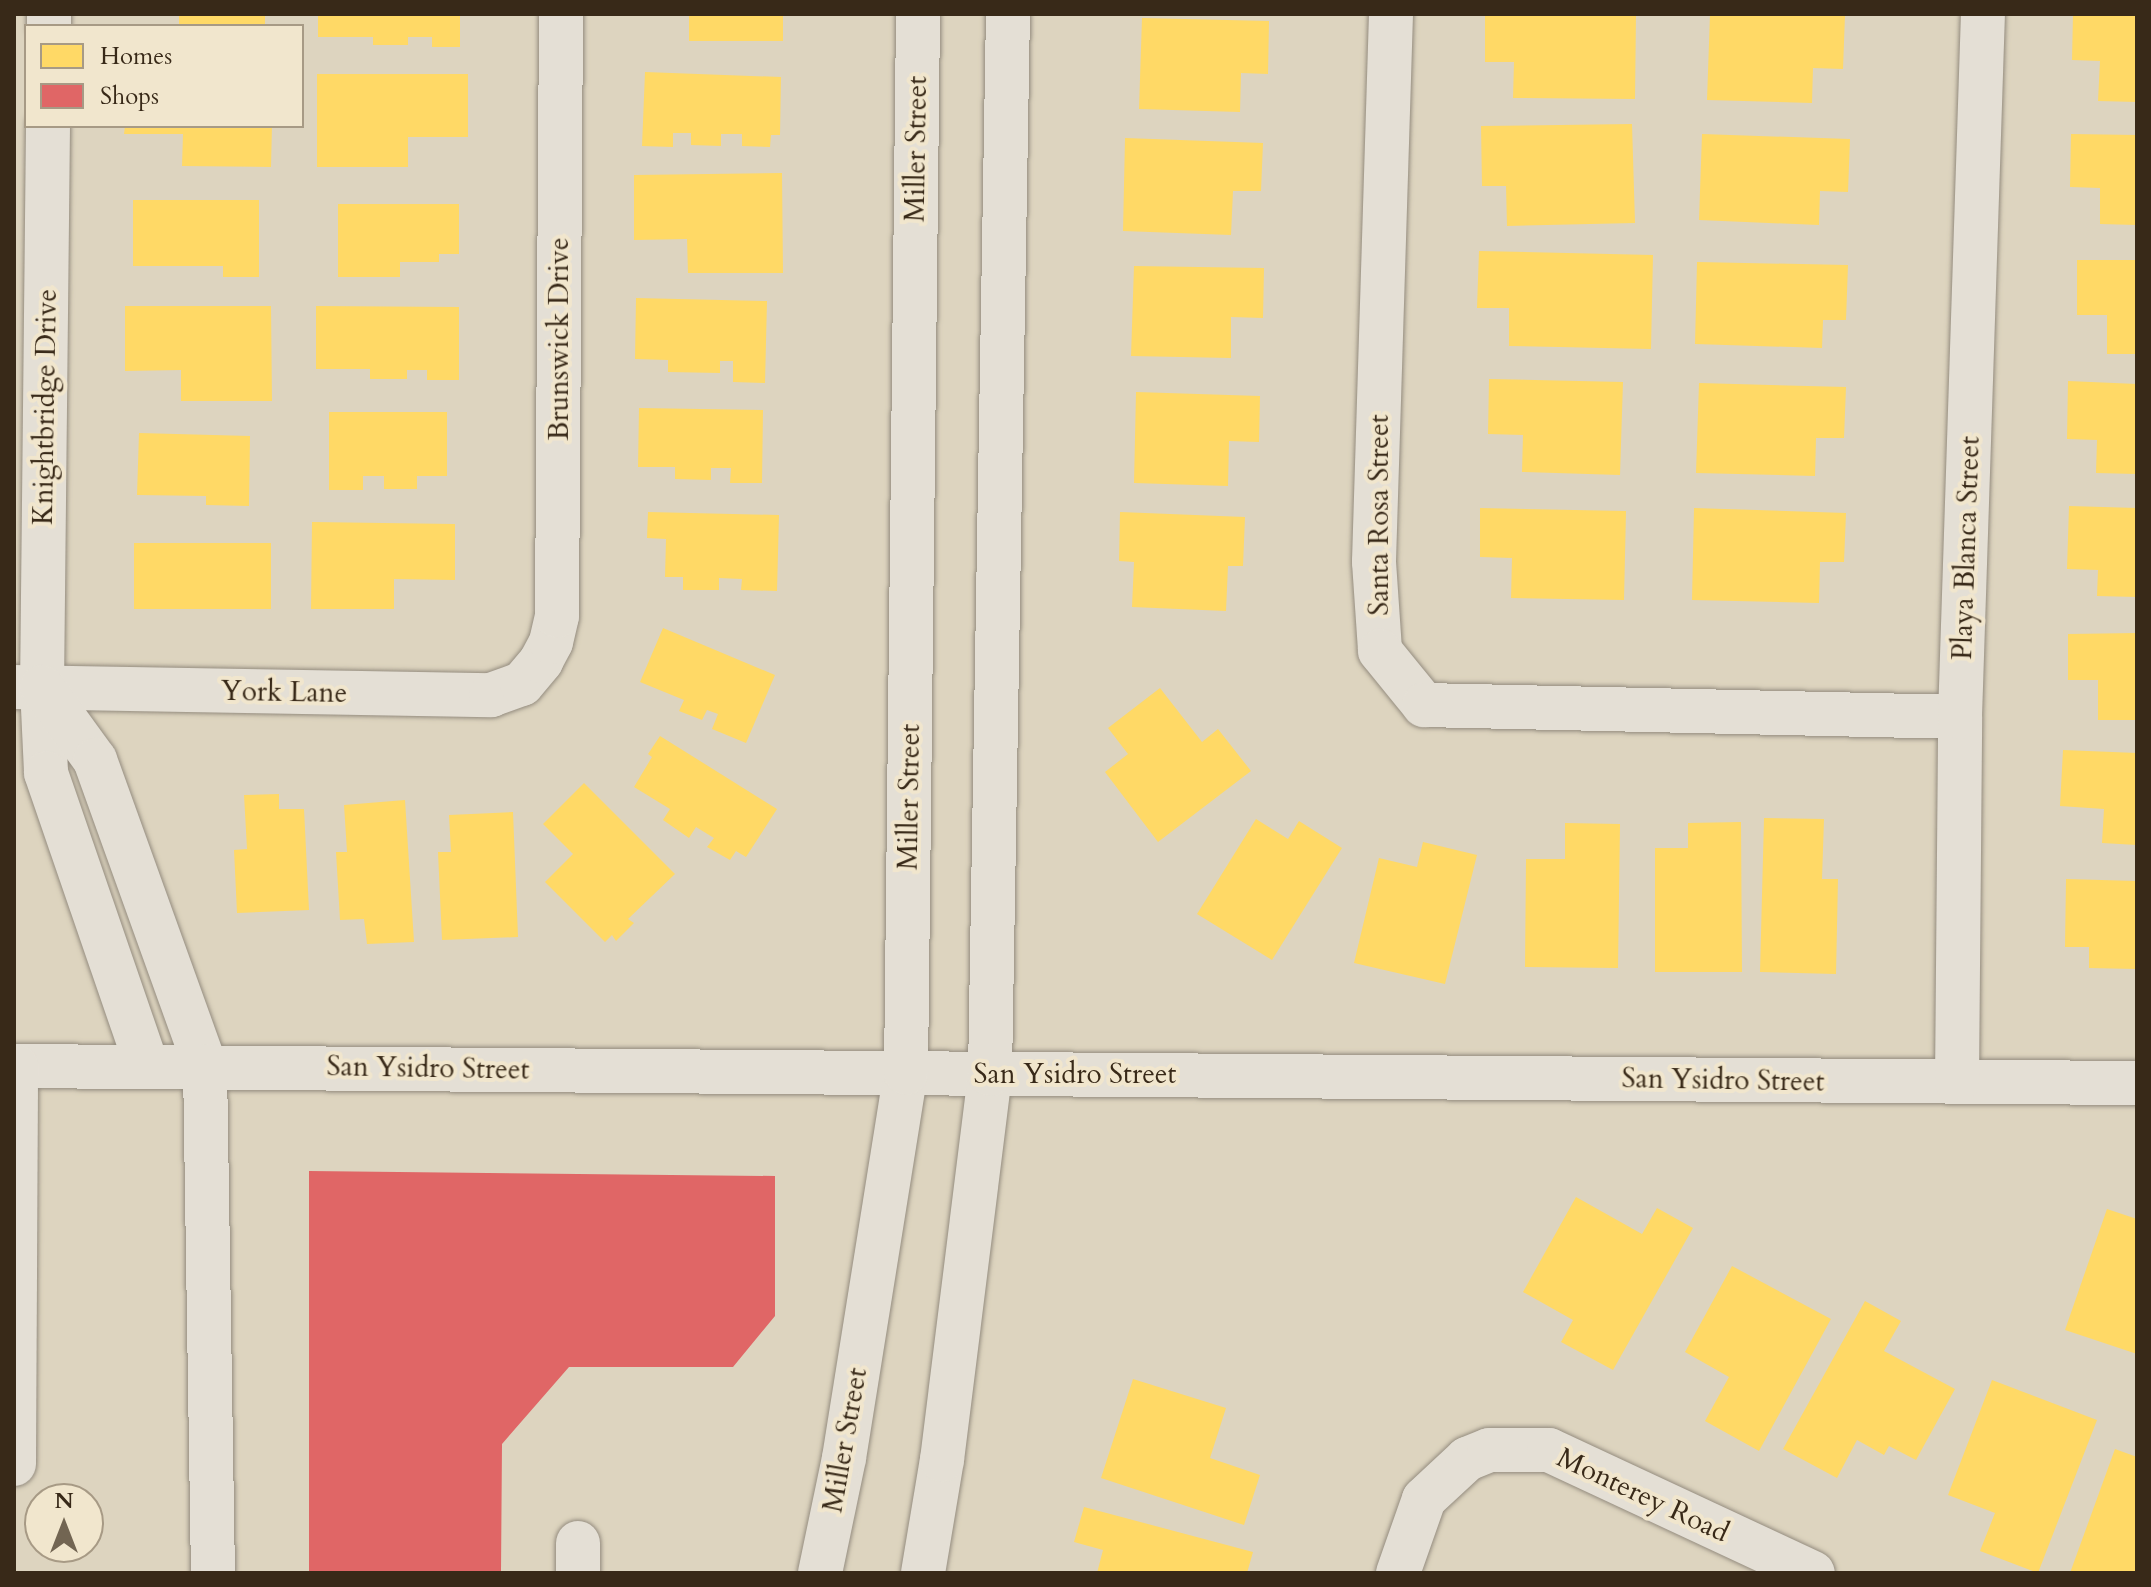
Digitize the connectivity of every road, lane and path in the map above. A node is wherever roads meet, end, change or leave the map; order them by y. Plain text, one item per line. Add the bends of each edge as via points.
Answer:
1 (561, 14) edge
2 (918, 14) edge
3 (1008, 14) edge
4 (1391, 14) edge
5 (1983, 14) edge
6 (48, 128) edge
7 (541, 661) joint
8 (28, 687) edge
9 (1960, 717) junction
10 (15, 1066) edge
11 (147, 1066) junction
12 (205, 1066) junction
13 (906, 1073) junction
14 (990, 1074) junction
15 (1957, 1082) junction
16 (2137, 1083) edge
17 (14, 1464) edge
18 (14, 1490) edge
19 (213, 1573) edge
20 (820, 1573) edge
21 (923, 1573) edge
22 (1398, 1573) edge
23 (1813, 1573) edge

1 - 7 street, Brunswick Drive via 557,616
2 - 13 street, Miller Street
3 - 14 street
4 - 9 street, Santa Rosa Street via 1374,562 1380,651 1424,705
5 - 9 street, Playa Blanca Street
6 - 8 street, Knightbridge Drive
7 - 8 street, York Lane via 522,684 491,695
8 - 11 street, Knightbridge Drive via 46,773
8 - 12 street via 95,760
9 - 15 street, Playa Blanca Street
10 - 11 street, San Ysidro Street
10 - 17 street
11 - 12 street, San Ysidro Street
12 - 13 street, San Ysidro Street
12 - 19 street
13 - 14 street, San Ysidro Street
13 - 20 street, Miller Street via 844,1458
14 - 15 street, San Ysidro Street
14 - 21 street
15 - 16 street, San Ysidro Street
17 - 18 street
22 - 23 street, Monterey Road via 1424,1499 1467,1459 1489,1450 1549,1450

